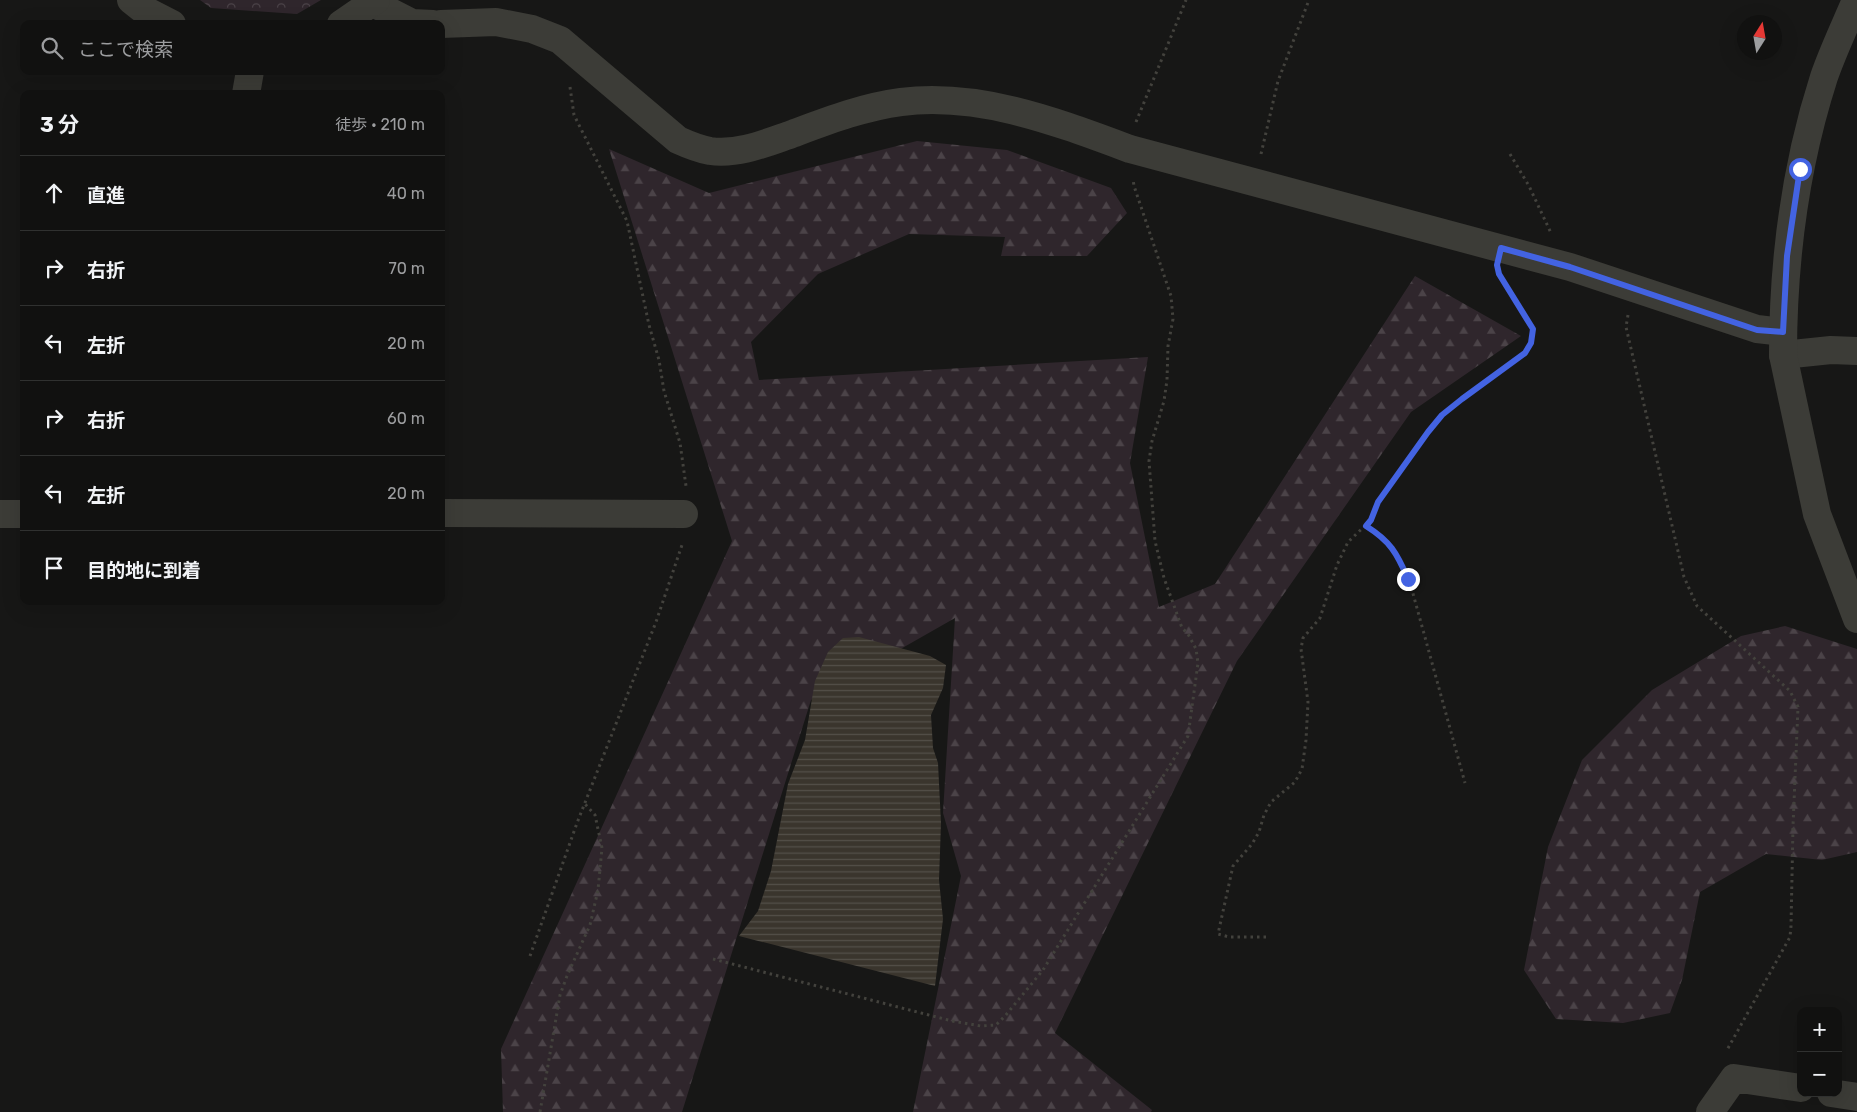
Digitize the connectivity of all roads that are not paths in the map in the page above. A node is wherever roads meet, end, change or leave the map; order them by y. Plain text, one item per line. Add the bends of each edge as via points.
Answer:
1 (131, 0) edge
2 (1856, 0) edge
3 (375, 1) edge
4 (164, 20) edge
5 (347, 20) edge
6 (408, 20) edge
7 (445, 24) edge
8 (249, 75) edge
9 (247, 90) edge
10 (1783, 343) junction
11 (1857, 351) edge
12 (445, 513) edge
13 (0, 514) edge
14 (20, 514) edge
15 (684, 514) dead end
16 (1857, 619) edge
17 (1797, 1087) edge
18 (1842, 1095) edge
19 (1857, 1097) edge
20 (1710, 1112) edge

1 - 4 street
2 - 10 street via 1824,77 1800,169 1787,256
3 - 5 street
3 - 6 street
7 - 10 street via 496,22 532,29 560,40 678,140 695,148 736,150 872,107 902,102 995,106 1073,128 1127,148 1558,263 1757,330
8 - 9 street
10 - 11 street
10 - 16 street via 1817,514
12 - 15 street
13 - 14 street
17 - 20 street via 1734,1078
18 - 19 street

